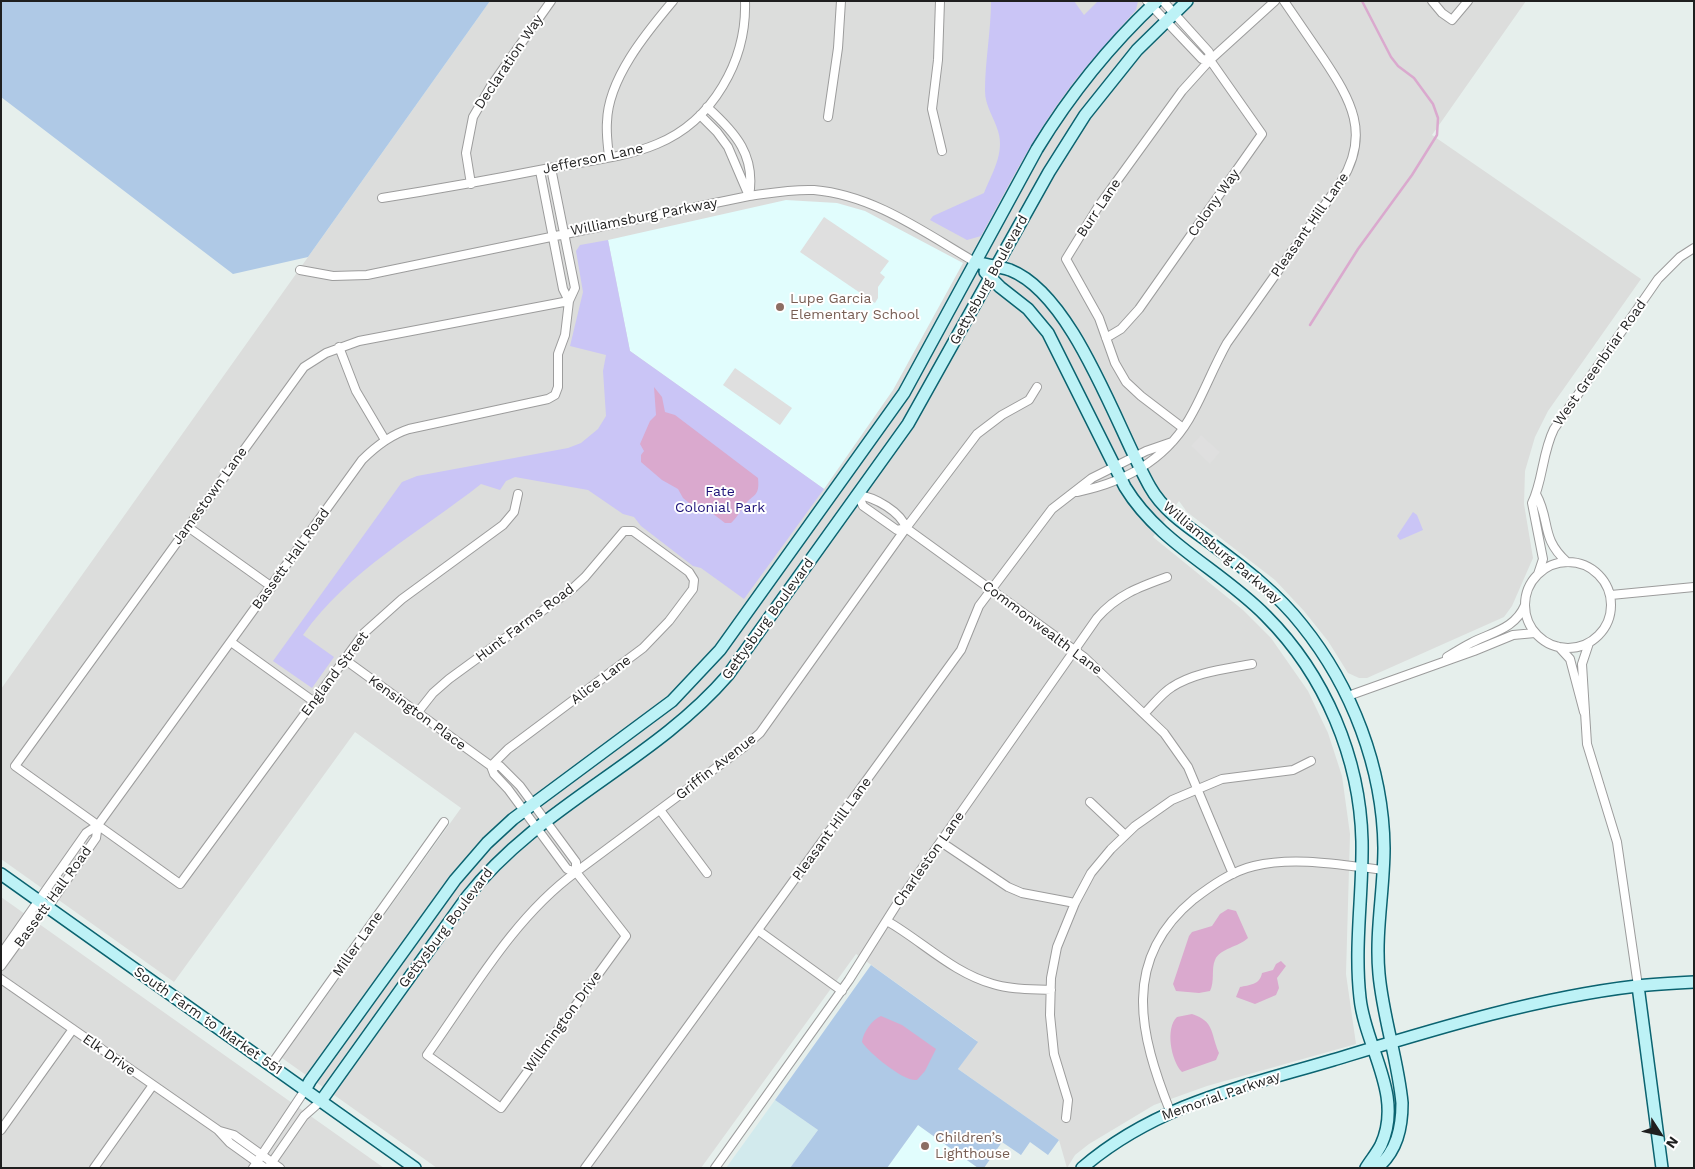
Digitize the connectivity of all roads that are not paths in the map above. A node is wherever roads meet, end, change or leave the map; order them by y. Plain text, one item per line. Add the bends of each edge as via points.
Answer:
1 (551, 1) edge
2 (674, 1) edge
3 (745, 1) edge
4 (841, 1) edge
5 (940, 1) edge
6 (1163, 1) edge
7 (1187, 1) edge
8 (1275, 1) edge
9 (1284, 1) edge
10 (1432, 1) edge
11 (1468, 1) edge
12 (1152, 3) edge
13 (1174, 13) junction
14 (1165, 21) junction
15 (1210, 60) junction
16 (708, 107) junction
17 (700, 115) junction
18 (828, 117) dead end
19 (942, 151) dead end
20 (609, 157) junction
21 (551, 168) junction
22 (540, 170) junction
23 (470, 184) junction
24 (749, 196) junction
25 (382, 198) dead end
26 (564, 233) junction
27 (552, 236) junction
28 (1694, 248) edge
29 (975, 262) junction
30 (300, 270) dead end
31 (993, 272) junction
32 (569, 301) junction
33 (1106, 338) junction
34 (339, 347) junction
35 (1037, 387) dead end
36 (1184, 428) junction
37 (386, 440) junction
38 (1172, 442) junction
39 (1134, 457) junction
40 (1115, 466) junction
41 (1140, 468) junction
42 (1120, 478) junction
43 (840, 483) junction
44 (1077, 492) junction
45 (518, 494) dead end
46 (1536, 494) junction
47 (858, 495) junction
48 (188, 527) junction
49 (906, 528) junction
50 (627, 530) joint
51 (1567, 562) junction
52 (1538, 574) junction
53 (1167, 577) dead end
54 (272, 587) junction
55 (1694, 587) edge
56 (990, 588) junction
57 (1610, 595) junction
58 (1282, 602) junction
59 (1525, 605) junction
60 (1267, 616) junction
61 (1535, 633) junction
62 (231, 642) junction
63 (1589, 643) junction
64 (1559, 647) junction
65 (1074, 649) junction
66 (344, 659) junction
67 (1252, 664) dead end
68 (1435, 664) junction
69 (1348, 696) junction
70 (313, 701) junction
71 (1329, 704) junction
72 (418, 712) junction
73 (1144, 714) junction
74 (1585, 716) junction
75 (1311, 761) dead end
76 (491, 766) junction
77 (1197, 790) junction
78 (1090, 802) dead end
79 (529, 808) junction
80 (660, 810) junction
81 (546, 820) junction
82 (444, 822) dead end
83 (98, 825) junction
84 (537, 828) junction
85 (1125, 835) junction
86 (941, 842) junction
87 (1362, 867) junction
88 (1383, 870) junction
89 (576, 872) junction
90 (707, 872) dead end
91 (1, 874) edge
92 (1233, 874) junction
93 (38, 900) junction
94 (1075, 902) junction
95 (48, 907) junction
96 (886, 921) junction
97 (759, 931) junction
98 (626, 936) joint
99 (1, 954) edge
100 (1, 966) edge
101 (1, 979) edge
102 (1694, 982) edge
103 (1638, 986) junction
104 (1051, 990) junction
105 (842, 991) junction
106 (73, 1029) junction
107 (1390, 1043) junction
108 (1371, 1048) junction
109 (270, 1065) junction
110 (153, 1085) junction
111 (306, 1090) junction
112 (321, 1101) junction
113 (501, 1108) joint
114 (1170, 1111) junction
115 (1066, 1118) dead end
116 (1, 1130) edge
117 (257, 1162) edge
118 (268, 1166) edge
119 (94, 1168) edge
120 (280, 1168) edge
121 (415, 1168) edge
122 (585, 1168) edge
123 (716, 1168) edge
124 (1082, 1168) edge
125 (1366, 1168) edge
126 (1377, 1168) edge
127 (1662, 1168) edge

1 - 23 street, Declaration Way via 473,117 466,153
2 - 20 street via 659,17 614,87 606,121
3 - 16 street, Jefferson Lane via 743,32 736,60
4 - 18 street
5 - 19 street via 932,109
6 - 13 street, Colony Way
7 - 13 street, Gettysburg Boulevard
8 - 15 street, Burr Lane
9 - 36 street, Pleasant Hill Lane via 1347,97 1355,122 1356,147 1341,182 1220,355
10 - 11 street via 1452,20
12 - 14 street, Colony Way
12 - 29 street, Gettysburg Boulevard via 1106,53 1061,111
13 - 14 street, Gettysburg Boulevard
13 - 15 street, Colony Way via 1209,52
14 - 15 street, Colony Way via 1202,59
14 - 31 street, Gettysburg Boulevard via 1122,67 1085,115
15 - 33 street, Burr Lane via 1158,122 1094,212 1066,259
15 - 33 street, Colony Way via 1262,134 1139,309 1122,329
16 - 17 street, Jefferson Lane
16 - 24 street via 727,126 745,154 752,178
17 - 20 street, Jefferson Lane via 659,144
17 - 24 street via 728,147
20 - 21 street, Jefferson Lane
21 - 22 street, Jefferson Lane
21 - 26 street
22 - 23 street, Jefferson Lane
22 - 27 street
23 - 25 street, Jefferson Lane
24 - 26 street, Williamsburg Parkway
24 - 29 street, Williamsburg Parkway via 799,190 853,197 882,209
26 - 27 street, Williamsburg Parkway
26 - 32 street via 575,288
27 - 30 street, Williamsburg Parkway via 367,275 333,276
27 - 32 street via 562,289
28 - 46 street, West Greenbriar Road via 1658,280 1554,429 1546,444
29 - 31 street, Williamsburg Parkway
29 - 43 street, Gettysburg Boulevard via 904,393
31 - 39 street, Williamsburg Parkway via 1010,270 1029,283 1066,323
31 - 40 street, Williamsburg Parkway via 1048,333
31 - 47 street, Gettysburg Boulevard via 908,424
32 - 34 street, Jamestown Lane
32 - 37 street, Bassett Hall Road via 565,335 558,354 555,395 409,429
33 - 36 street, Burr Lane via 1126,382
34 - 37 street via 356,391
34 - 48 street, Jamestown Lane via 315,359 295,378
35 - 49 street, Griffin Avenue via 1029,400 977,434
36 - 38 street, Pleasant Hill Lane
37 - 54 street, Bassett Hall Road via 362,460
38 - 39 street, Pleasant Hill Lane
38 - 41 street, Pleasant Hill Lane via 1157,459
39 - 40 street, Pleasant Hill Lane
39 - 41 street, Williamsburg Parkway
40 - 42 street, Williamsburg Parkway
40 - 44 street, Pleasant Hill Lane via 1092,478
41 - 42 street, Pleasant Hill Lane
41 - 58 street, Williamsburg Parkway via 1165,507 1257,578
42 - 44 street, Pleasant Hill Lane via 1101,487
42 - 60 street, Williamsburg Parkway via 1158,528
43 - 47 street
43 - 79 street, Gettysburg Boulevard via 727,641 696,677 666,705
44 - 56 street, Pleasant Hill Lane via 1052,509
45 - 66 street, England Street via 514,512 503,525 384,614
46 - 51 street via 1543,506 1549,540
46 - 52 street, West Greenbriar Road via 1532,508 1542,559
47 - 49 street, Commonwealth Lane via 870,496 903,520
47 - 49 street, Commonwealth Lane via 863,506 897,530
47 - 81 street, Gettysburg Boulevard via 737,664 707,698 677,725
48 - 54 street
48 - 83 street, Jamestown Lane via 15,766
49 - 56 street, Commonwealth Lane
49 - 80 street, Griffin Avenue via 760,733
50 - 72 street, Hunt Farms Road via 571,590 449,679
50 - 76 street, Alice Lane via 634,531 689,572 694,580 693,589 643,648 508,749
51 - 52 street via 1553,564
51 - 57 street via 1581,563 1594,570 1604,580
52 - 59 street via 1528,591
53 - 65 street, Charleston Lane via 1127,592 1109,604
54 - 62 street, Bassett Hall Road
55 - 57 street
56 - 65 street, Commonwealth Lane
56 - 97 street, Pleasant Hill Lane via 961,650
57 - 63 street via 1609,620 1602,632
58 - 60 street
58 - 69 street, Williamsburg Parkway via 1312,638
59 - 61 street
59 - 68 street via 1508,627 1472,642
60 - 71 street, Williamsburg Parkway via 1295,650
61 - 64 street
61 - 68 street via 1513,635
62 - 70 street
62 - 83 street, Bassett Hall Road
63 - 64 street via 1572,648
63 - 74 street via 1582,664
64 - 74 street via 1570,659
65 - 73 street, Commonwealth Lane
65 - 86 street, Charleston Lane
66 - 70 street, England Street
66 - 72 street, Kensington Place
67 - 73 street via 1184,681 1171,688
68 - 69 street
69 - 71 street
69 - 88 street, Williamsburg Parkway via 1374,770 1381,808
70 - 83 street, England Street via 180,884
71 - 87 street, Williamsburg Parkway via 1348,752 1358,791
72 - 76 street, Kensington Place
73 - 77 street, Commonwealth Lane via 1175,746
74 - 103 street via 1588,744 1617,842
75 - 77 street via 1293,770 1222,779
76 - 79 street, Kensington Place via 494,774
76 - 79 street, Kensington Place via 500,766 510,774
77 - 85 street via 1149,814
77 - 92 street, Commonwealth Lane
78 - 85 street
79 - 81 street, Kensington Place
79 - 84 street, Kensington Place
79 - 111 street, Gettysburg Boulevard via 487,843 455,880
80 - 89 street, Griffin Avenue
80 - 90 street
81 - 84 street, Gettysburg Boulevard
81 - 89 street, Kensington Place via 576,862
82 - 109 street, Miller Lane
83 - 93 street, Bassett Hall Road via 86,833
83 - 95 street, Bassett Hall Road via 96,838
84 - 89 street, Kensington Place via 567,869
84 - 112 street, Gettysburg Boulevard via 493,865 475,886
85 - 94 street via 1091,873
86 - 94 street via 1015,890
86 - 96 street, Charleston Lane
87 - 88 street
87 - 92 street via 1287,862 1253,866
87 - 108 street, Williamsburg Parkway via 1358,986
88 - 107 street, Williamsburg Parkway via 1378,973
89 - 98 street, Kensington Place
89 - 113 street, Griffin Avenue via 543,898 526,918 428,1055
91 - 93 street, South Farm to Market 551
92 - 114 street via 1188,904 1166,927 1148,967 1142,1022 1153,1068
93 - 95 street, South Farm to Market 551
93 - 99 street, Bassett Hall Road
94 - 104 street via 1058,947
95 - 100 street, Bassett Hall Road via 37,916
95 - 109 street, South Farm to Market 551
96 - 104 street via 970,976 994,985
96 - 105 street, Charleston Lane
97 - 105 street
97 - 122 street, Pleasant Hill Lane
98 - 113 street, Willmington Drive
101 - 106 street, Elk Drive
102 - 103 street
103 - 107 street via 1548,1002
103 - 127 street
104 - 115 street via 1054,1054 1068,1100
105 - 123 street, Charleston Lane
106 - 110 street, Elk Drive
106 - 116 street
107 - 108 street, Memorial Parkway
107 - 126 street, Williamsburg Parkway via 1400,1087 1402,1117 1394,1148
108 - 114 street, Memorial Parkway
108 - 125 street, Williamsburg Parkway via 1383,1077 1389,1114 1381,1146
109 - 111 street, South Farm to Market 551
110 - 117 street, Elk Drive via 218,1130 234,1136
110 - 119 street
111 - 112 street, South Farm to Market 551
111 - 117 street, Gettysburg Boulevard
112 - 118 street, Gettysburg Boulevard via 304,1116
112 - 121 street, South Farm to Market 551
114 - 124 street, Memorial Parkway via 1140,1125
117 - 118 street, Elk Drive
118 - 120 street, Elk Drive

